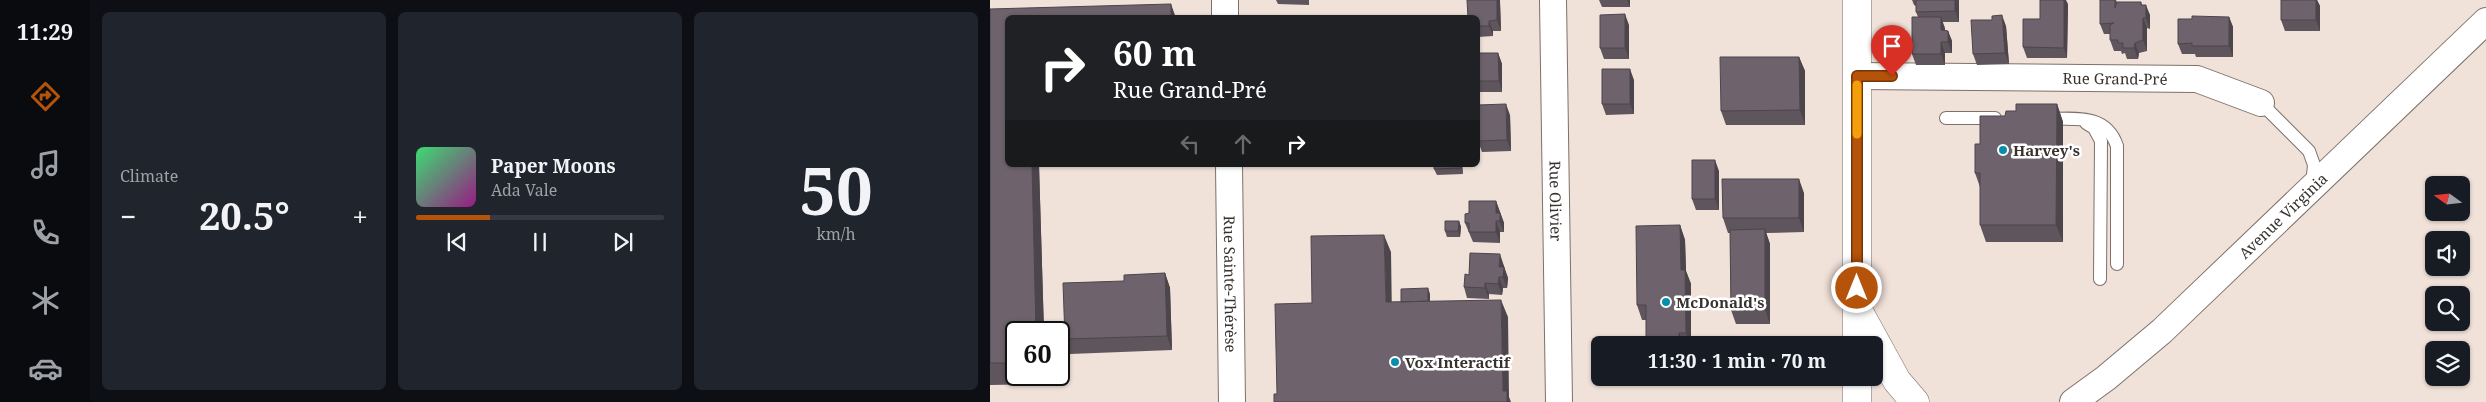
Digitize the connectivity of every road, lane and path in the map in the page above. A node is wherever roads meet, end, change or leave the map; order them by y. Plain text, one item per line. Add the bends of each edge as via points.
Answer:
1 (1225, 0) edge
2 (1553, 0) edge
3 (1857, 0) edge
4 (1225, 15) edge
5 (2486, 21) edge
6 (1857, 76) junction
7 (2261, 103) joint
8 (1946, 118) dead end
9 (2011, 118) edge
10 (2030, 119) edge
11 (2077, 119) junction
12 (1229, 167) edge
13 (2312, 187) junction
14 (2117, 264) dead end
15 (2100, 279) dead end
16 (1857, 307) junction
17 (1857, 336) edge
18 (1857, 386) edge
19 (1232, 402) edge
20 (1559, 402) edge
21 (1857, 402) edge
22 (1915, 402) edge
23 (2073, 402) edge

1 - 4 street
2 - 20 street, Rue Olivier
3 - 6 main road
5 - 13 street, Avenue Virginia
6 - 7 street, Rue Grand-Pré via 2197,79
6 - 16 main road
7 - 13 lane, Rue Grand-Pré via 2309,151 2314,165
8 - 9 lane
10 - 11 lane
11 - 14 lane via 2106,126 2118,146
11 - 15 lane via 2094,128 2101,141
12 - 19 street, Rue Sainte-Thérèse
13 - 23 street, Avenue Virginia via 2162,331
16 - 17 main road
16 - 22 main road via 1897,381
18 - 21 main road

